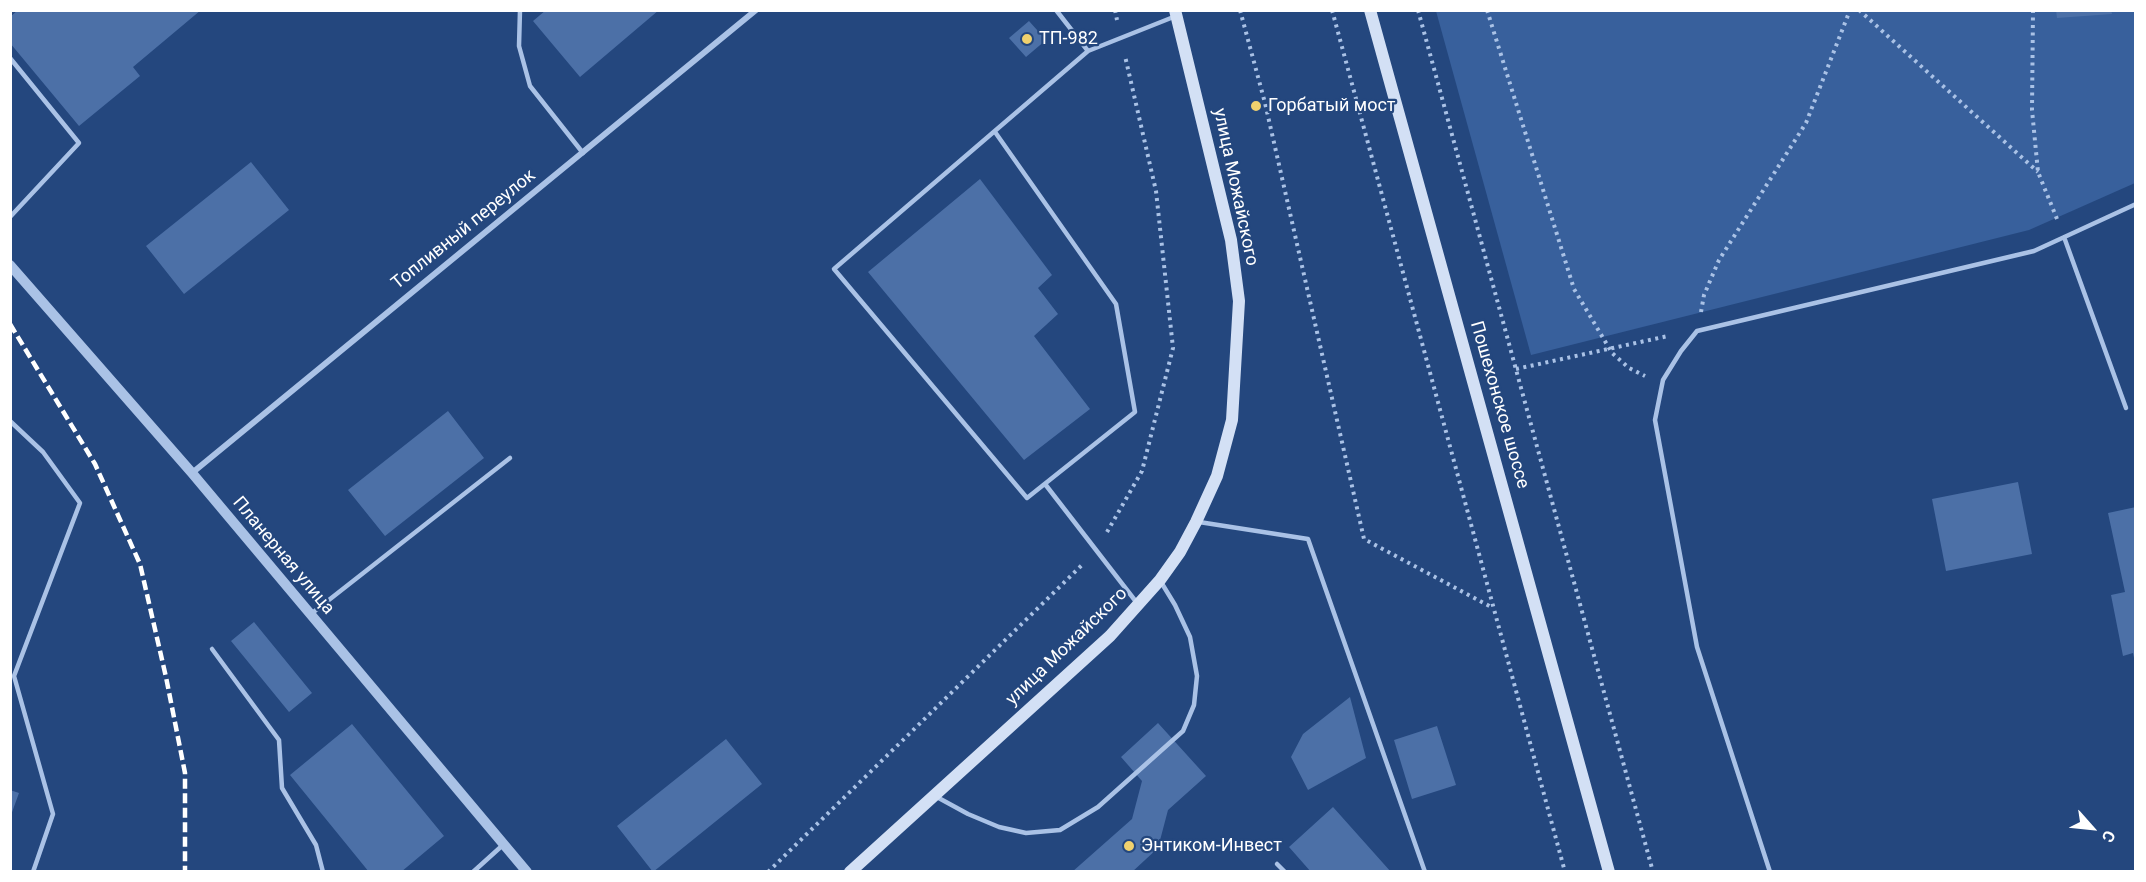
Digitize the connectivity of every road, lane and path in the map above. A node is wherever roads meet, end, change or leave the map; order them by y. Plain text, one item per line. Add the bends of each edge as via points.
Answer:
1 (520, 10) edge
2 (756, 10) edge
3 (1056, 10) edge
4 (1240, 10) edge
5 (1332, 10) edge
6 (1370, 10) edge
7 (1418, 10) edge
8 (1487, 10) edge
9 (1850, 10) edge
10 (1859, 10) edge
11 (2033, 10) edge
12 (1175, 13) edge
13 (1088, 51) junction
14 (10, 58) edge
15 (995, 132) junction
16 (583, 153) junction
17 (2038, 172) junction
18 (2136, 204) edge
19 (10, 217) edge
20 (2064, 237) junction
21 (10, 265) edge
22 (1697, 331) junction
23 (1658, 337) dead end
24 (1609, 348) junction
25 (1516, 369) junction
26 (1664, 380) junction
27 (2126, 408) dead end
28 (10, 421) edge
29 (510, 458) dead end
30 (192, 472) junction
31 (1045, 484) junction
32 (1196, 522) junction
33 (1160, 580) junction
34 (1138, 604) junction
35 (1494, 608) junction
36 (311, 614) junction
37 (212, 649) dead end
38 (935, 796) junction
39 (504, 844) junction
40 (1277, 864) dead end
41 (33, 872) edge
42 (323, 872) edge
43 (473, 872) edge
44 (527, 872) edge
45 (850, 872) edge
46 (1285, 872) edge
47 (1425, 872) edge
48 (1565, 872) edge
49 (1609, 872) edge
50 (1653, 872) edge
51 (1770, 872) edge

1 - 16 lane via 519,46 530,86
2 - 16 street, Топливный переулок
3 - 13 lane
4 - 35 path via 1265,103 1364,539
5 - 35 path
6 - 49 main road, Пошехонское шоссе
7 - 25 path
8 - 24 path via 1574,289
9 - 22 path via 1806,123 1719,260 1704,295
10 - 17 path
11 - 17 path via 2032,110
12 - 13 lane
12 - 32 main road, улица Можайского via 1231,240 1239,301 1232,420 1216,476
13 - 15 lane
14 - 19 lane via 79,143
15 - 31 lane via 1116,304 1135,412
15 - 31 lane via 834,269 1027,498
16 - 30 street, Топливный переулок
17 - 20 path
18 - 20 lane
20 - 22 lane via 2034,251
20 - 27 lane
21 - 30 street, Планерная улица
22 - 26 lane
23 - 24 path
24 - 25 path
24 - 26 path via 1629,368
25 - 50 path
26 - 51 lane via 1655,420 1697,647
28 - 41 lane via 44,452 80,503 14,676 53,814
29 - 36 lane
30 - 36 street, Планерная улица
31 - 34 lane
32 - 33 main road, улица Можайского
32 - 47 lane via 1308,539
33 - 34 main road, улица Можайского
33 - 38 lane via 1190,637 1197,676 1194,705 1183,731 1098,807 1060,830 1026,833 999,827
34 - 38 main road, улица Можайского via 1110,636
35 - 48 path
36 - 39 street, Планерная улица
37 - 42 lane via 279,740 282,788 316,845
38 - 45 main road, улица Можайского
39 - 43 lane
39 - 44 street, Планерная улица
40 - 46 lane

